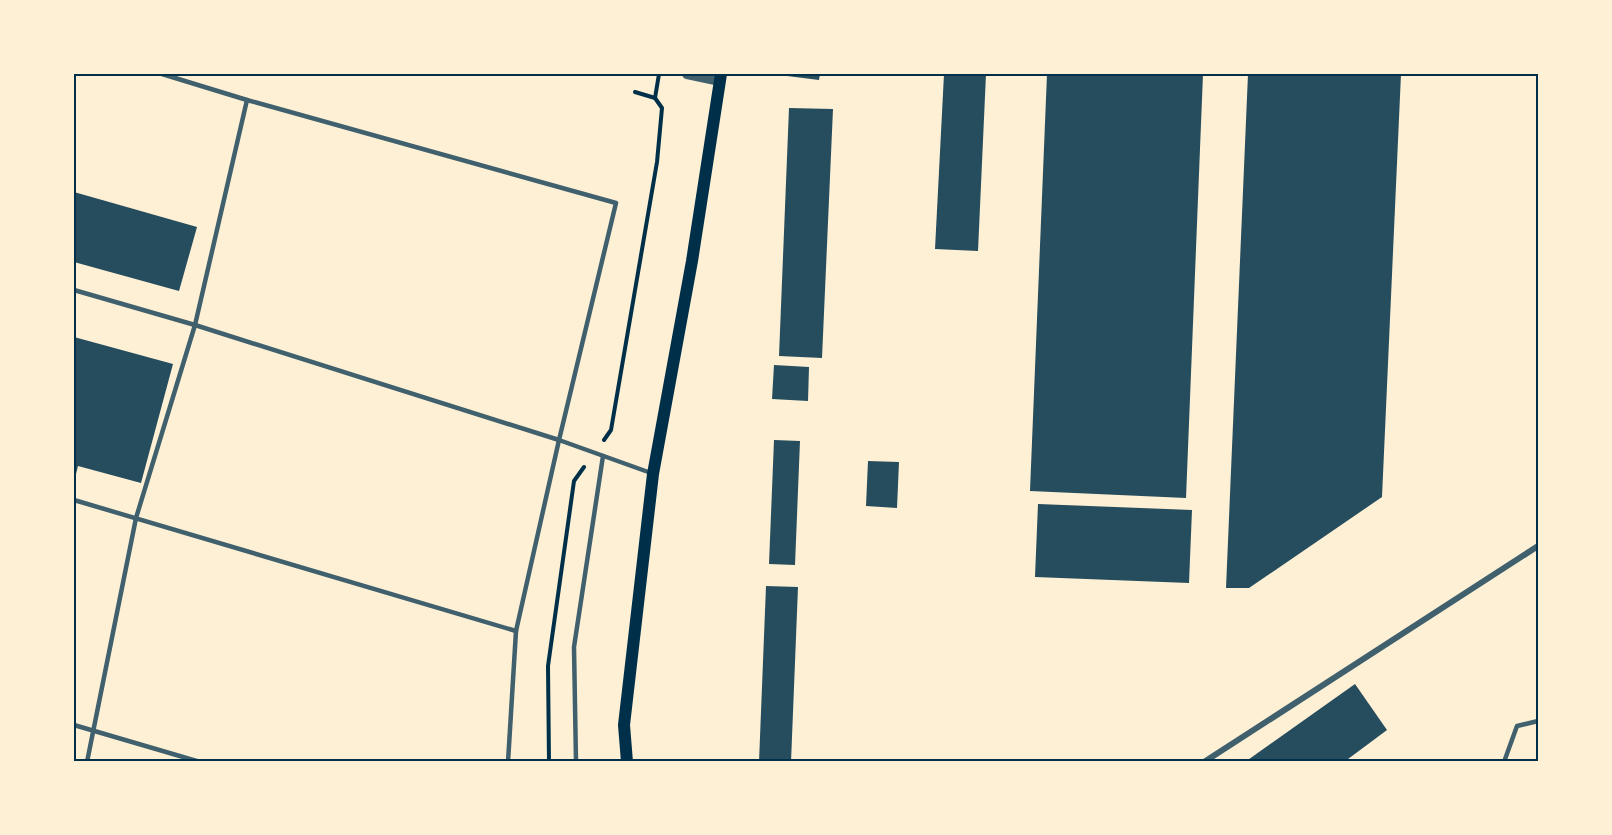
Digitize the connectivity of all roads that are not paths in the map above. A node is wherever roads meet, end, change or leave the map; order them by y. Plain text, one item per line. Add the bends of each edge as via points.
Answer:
1 (162, 74) edge
2 (687, 74) edge
3 (720, 77) edge
4 (247, 100) junction
5 (74, 290) edge
6 (195, 325) junction
7 (559, 440) junction
8 (603, 456) junction
9 (653, 474) junction
10 (74, 500) edge
11 (136, 518) junction
12 (1539, 546) edge
13 (516, 632) junction
14 (1539, 721) edge
15 (74, 725) edge
16 (93, 731) junction
17 (87, 762) edge
18 (200, 762) edge
19 (508, 762) edge
20 (576, 762) edge
21 (627, 762) edge
22 (1204, 762) edge
23 (1504, 762) edge

1 - 4 lane
2 - 3 street
3 - 9 main road via 692,261
4 - 6 lane
4 - 7 lane via 616,203
5 - 6 lane
6 - 7 lane
6 - 11 lane
7 - 8 lane
7 - 13 lane
8 - 9 lane
8 - 20 lane via 574,647
9 - 21 main road via 624,726
10 - 11 lane
11 - 13 lane
11 - 16 lane
12 - 22 street
13 - 19 lane
14 - 23 lane via 1517,726
15 - 16 lane
16 - 17 lane
16 - 18 lane

